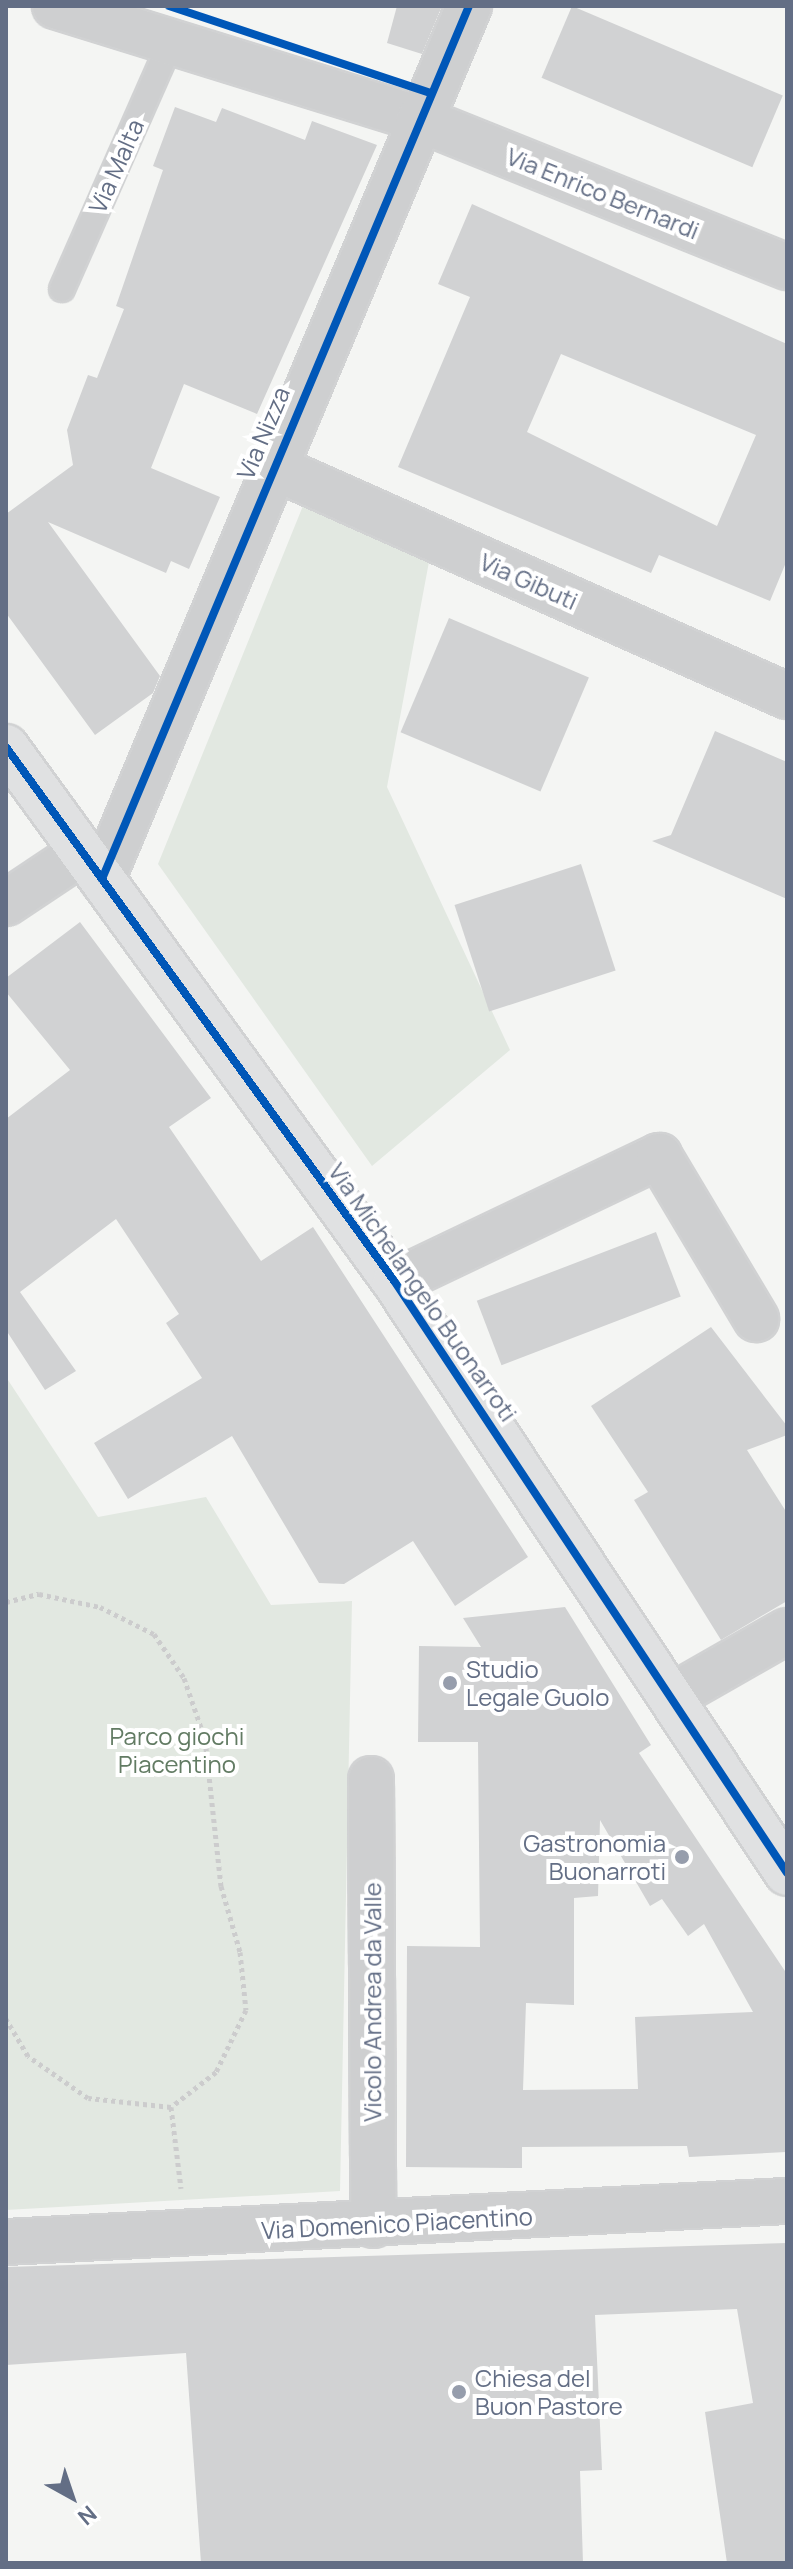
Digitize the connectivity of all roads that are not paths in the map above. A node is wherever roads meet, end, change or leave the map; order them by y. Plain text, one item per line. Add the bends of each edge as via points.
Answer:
1 (55, 6) edge
2 (469, 6) edge
3 (170, 44) junction
4 (419, 119) junction
5 (787, 267) edge
6 (62, 289) dead end
7 (271, 466) junction
8 (787, 696) edge
9 (6, 747) edge
10 (92, 866) junction
11 (6, 903) edge
12 (395, 1282) junction
13 (756, 1319) dead end
14 (787, 1631) edge
15 (673, 1696) junction
16 (371, 1779) dead end
17 (787, 1873) edge
18 (787, 2201) edge
19 (373, 2225) junction
20 (6, 2242) edge

1 - 3 street
2 - 4 street, Via Nizza
3 - 4 street
3 - 6 lane, Via Malta
4 - 5 street, Via Enrico Bernardi
4 - 7 street, Via Nizza
7 - 8 street, Via Gibuti
7 - 10 street, Via Nizza
9 - 10 street, Via Michelangelo Buonarroti
10 - 11 street
10 - 12 street, Via Michelangelo Buonarroti
12 - 13 street, Via Michelangelo Buonarroti via 659,1156
12 - 15 street, Via Michelangelo Buonarroti
14 - 15 street
15 - 17 street, Via Michelangelo Buonarroti
16 - 19 street, Vicolo Andrea da Valle
18 - 19 street, Via Domenico Piacentino
19 - 20 street, Via Domenico Piacentino

